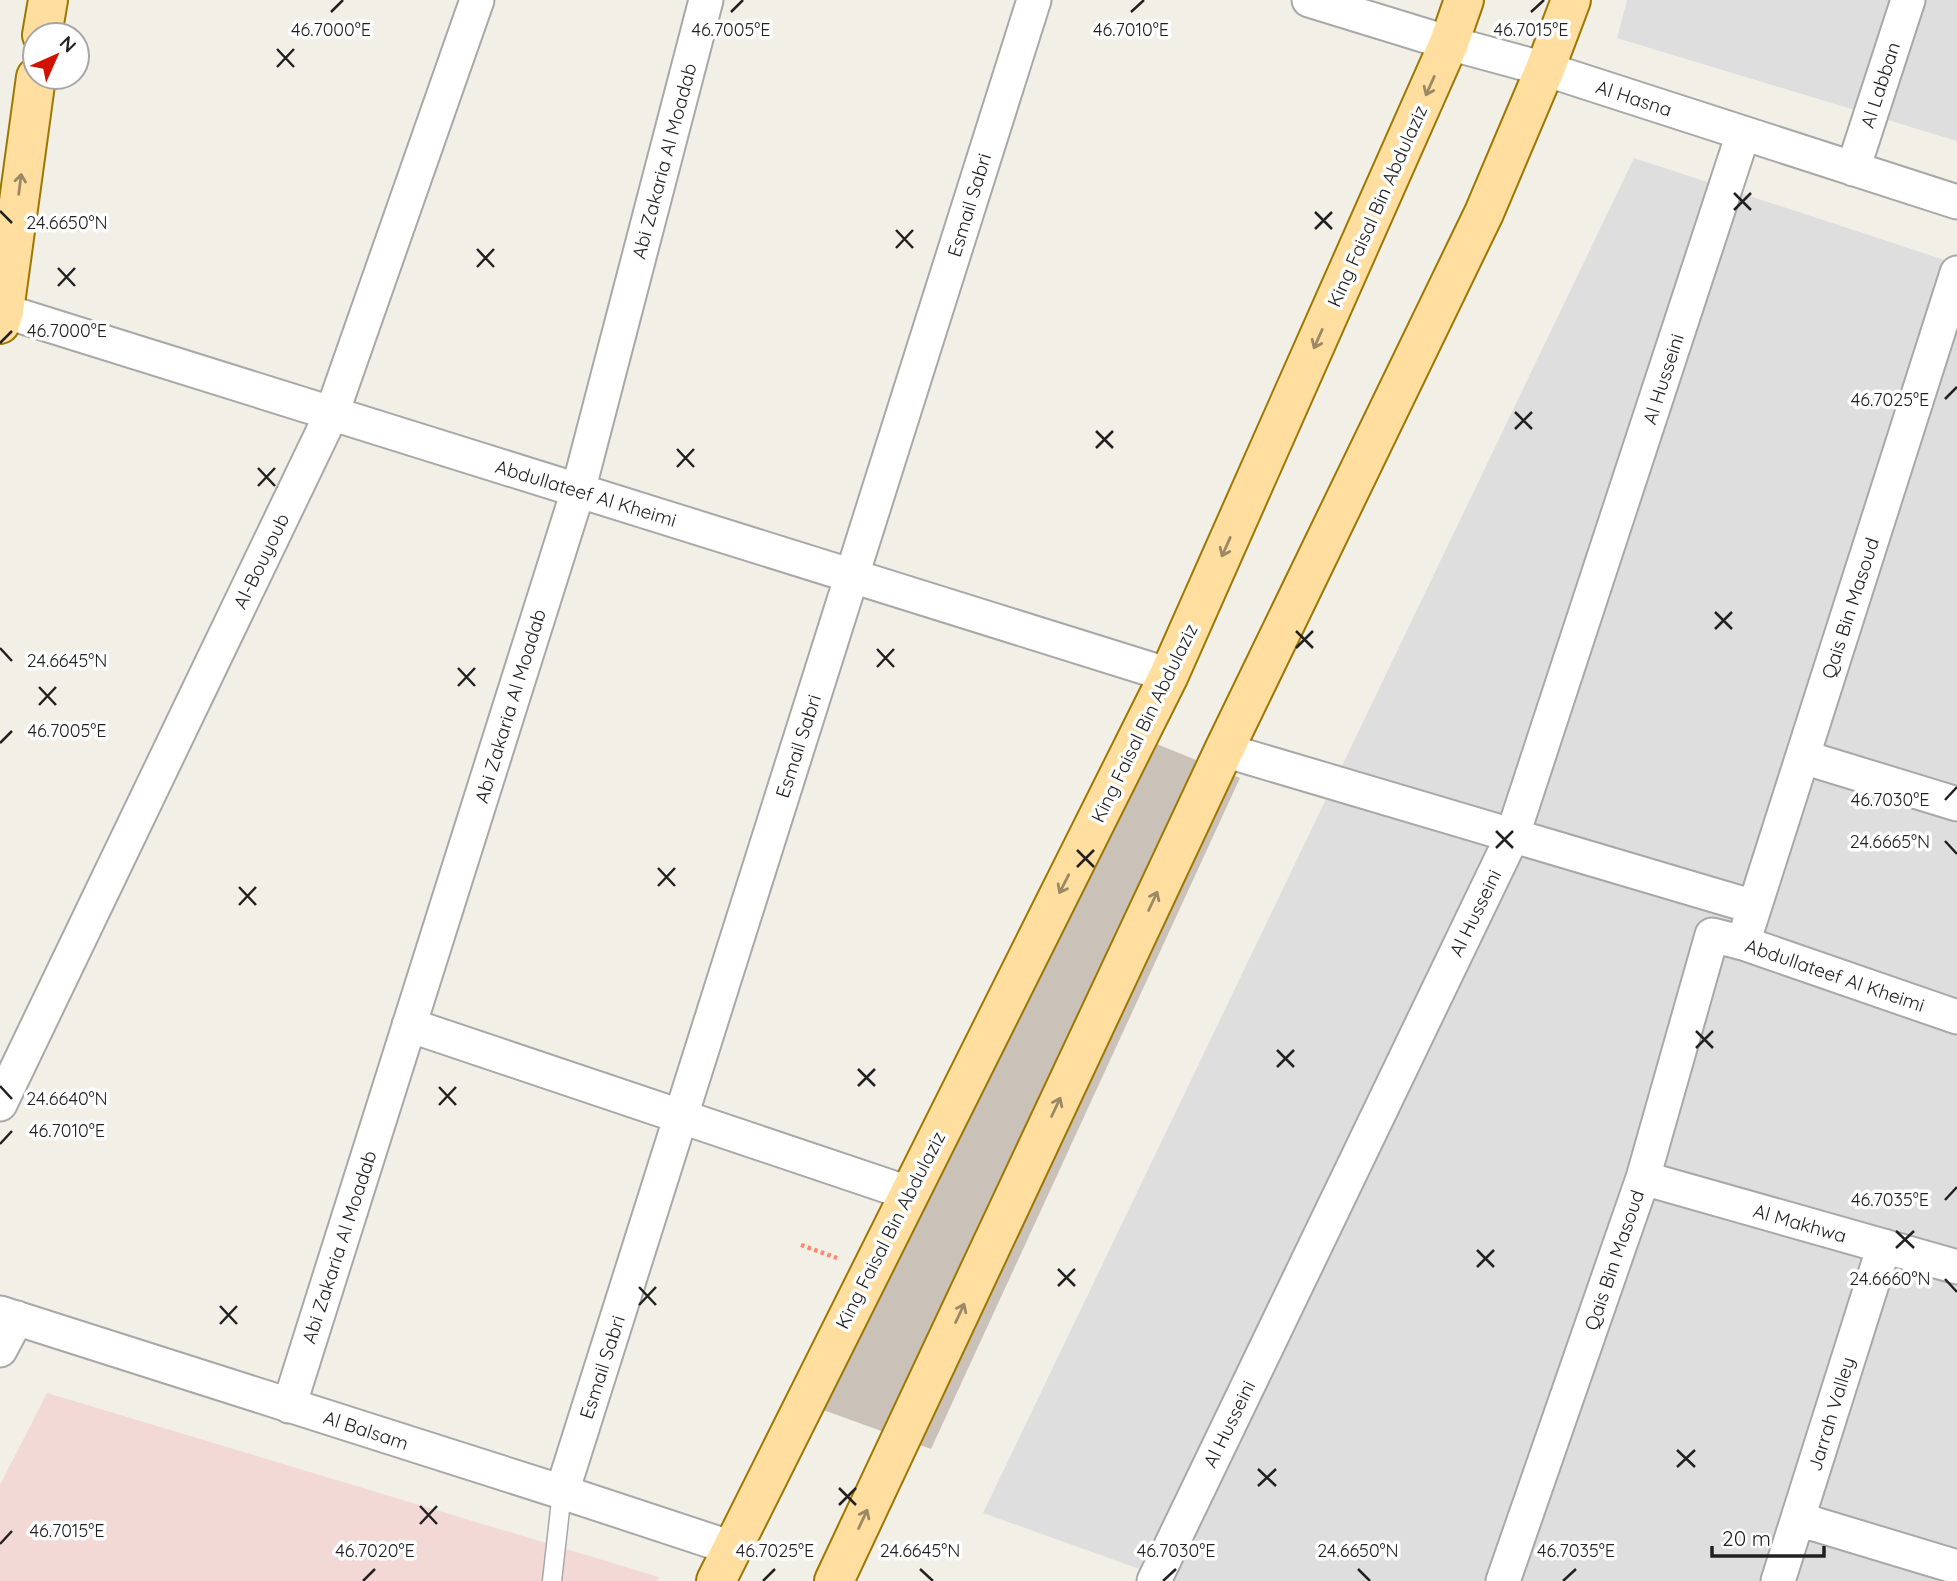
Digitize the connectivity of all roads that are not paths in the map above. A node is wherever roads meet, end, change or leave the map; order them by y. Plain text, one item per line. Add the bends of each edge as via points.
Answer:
1 (48, 0) edge
2 (477, 0) edge
3 (706, 0) edge
4 (1309, 0) edge
5 (1464, 0) edge
6 (1571, 0) edge
7 (1908, 0) edge
8 (1023, 3) edge
9 (44, 21) edge
10 (1449, 43) junction
11 (1545, 69) junction
12 (34, 91) edge
13 (1744, 134) junction
14 (1853, 169) junction
15 (1957, 202) edge
16 (1957, 273) edge
17 (2, 317) edge
18 (332, 413) junction
19 (578, 491) junction
20 (852, 576) junction
21 (1169, 675) junction
22 (1224, 750) junction
23 (1803, 757) junction
24 (1957, 804) edge
25 (1511, 836) junction
26 (1754, 907) junction
27 (1727, 939) junction
28 (1957, 1017) edge
29 (410, 1026) junction
30 (0, 1104) edge
31 (681, 1116) junction
32 (1643, 1178) junction
33 (908, 1193) junction
34 (1884, 1246) junction
35 (1957, 1267) edge
36 (8, 1316) edge
37 (0, 1350) edge
38 (289, 1406) junction
39 (562, 1492) junction
40 (1798, 1519) junction
41 (724, 1565) edge
42 (1957, 1566) edge
43 (842, 1579) edge
44 (552, 1581) edge
45 (1154, 1581) edge
46 (1503, 1581) edge
47 (1778, 1581) edge

1 - 9 main road
2 - 18 street, Al-Bouyoub
3 - 19 street, Abi Zakaria Al Moadab
4 - 10 street, Al Hasna
5 - 10 main road, King Faisal Bin Abdulaziz
6 - 11 main road
7 - 14 street, Al Labban
8 - 20 street, Esmail Sabri
10 - 11 street, Al Hasna
10 -> 21 main road, King Faisal Bin Abdulaziz
11 - 13 street, Al Hasna
11 - 22 main road via 1484,213
17 -> 12 main road
13 - 14 street, Al Hasna
13 - 25 street, Al Husseini
14 - 15 street, Al Hasna
16 - 23 street, Qais Bin Masoud
17 - 18 street, Abdullateef Al Kheimi
18 - 19 street, Abdullateef Al Kheimi
18 - 30 street, Al-Bouyoub
19 - 20 street, Abdullateef Al Kheimi
19 - 29 street, Abi Zakaria Al Moadab
20 - 21 street, Abdullateef Al Kheimi
20 - 31 street, Esmail Sabri
21 -> 33 main road, King Faisal Bin Abdulaziz
22 - 25 street
43 -> 22 main road
23 - 24 street
23 - 26 street, Qais Bin Masoud
25 - 26 street
25 - 45 street, Al Husseini
26 - 27 street, Qais Bin Masoud
27 - 28 street, Abdullateef Al Kheimi
27 - 32 street, Qais Bin Masoud
29 - 31 street
29 - 38 street, Abi Zakaria Al Moadab
31 - 33 street
31 - 39 street, Esmail Sabri
32 - 34 street, Al Makhwa
32 - 46 street, Qais Bin Masoud
33 - 41 main road, King Faisal Bin Abdulaziz
34 - 35 street, Al Makhwa
34 - 40 street, Jarrah Valley
36 - 37 street
36 - 38 street, Al Balsam
38 - 39 street, Al Balsam
39 - 41 street, Al Balsam
39 - 44 lane
40 - 42 street
40 - 47 street, Jarrah Valley

